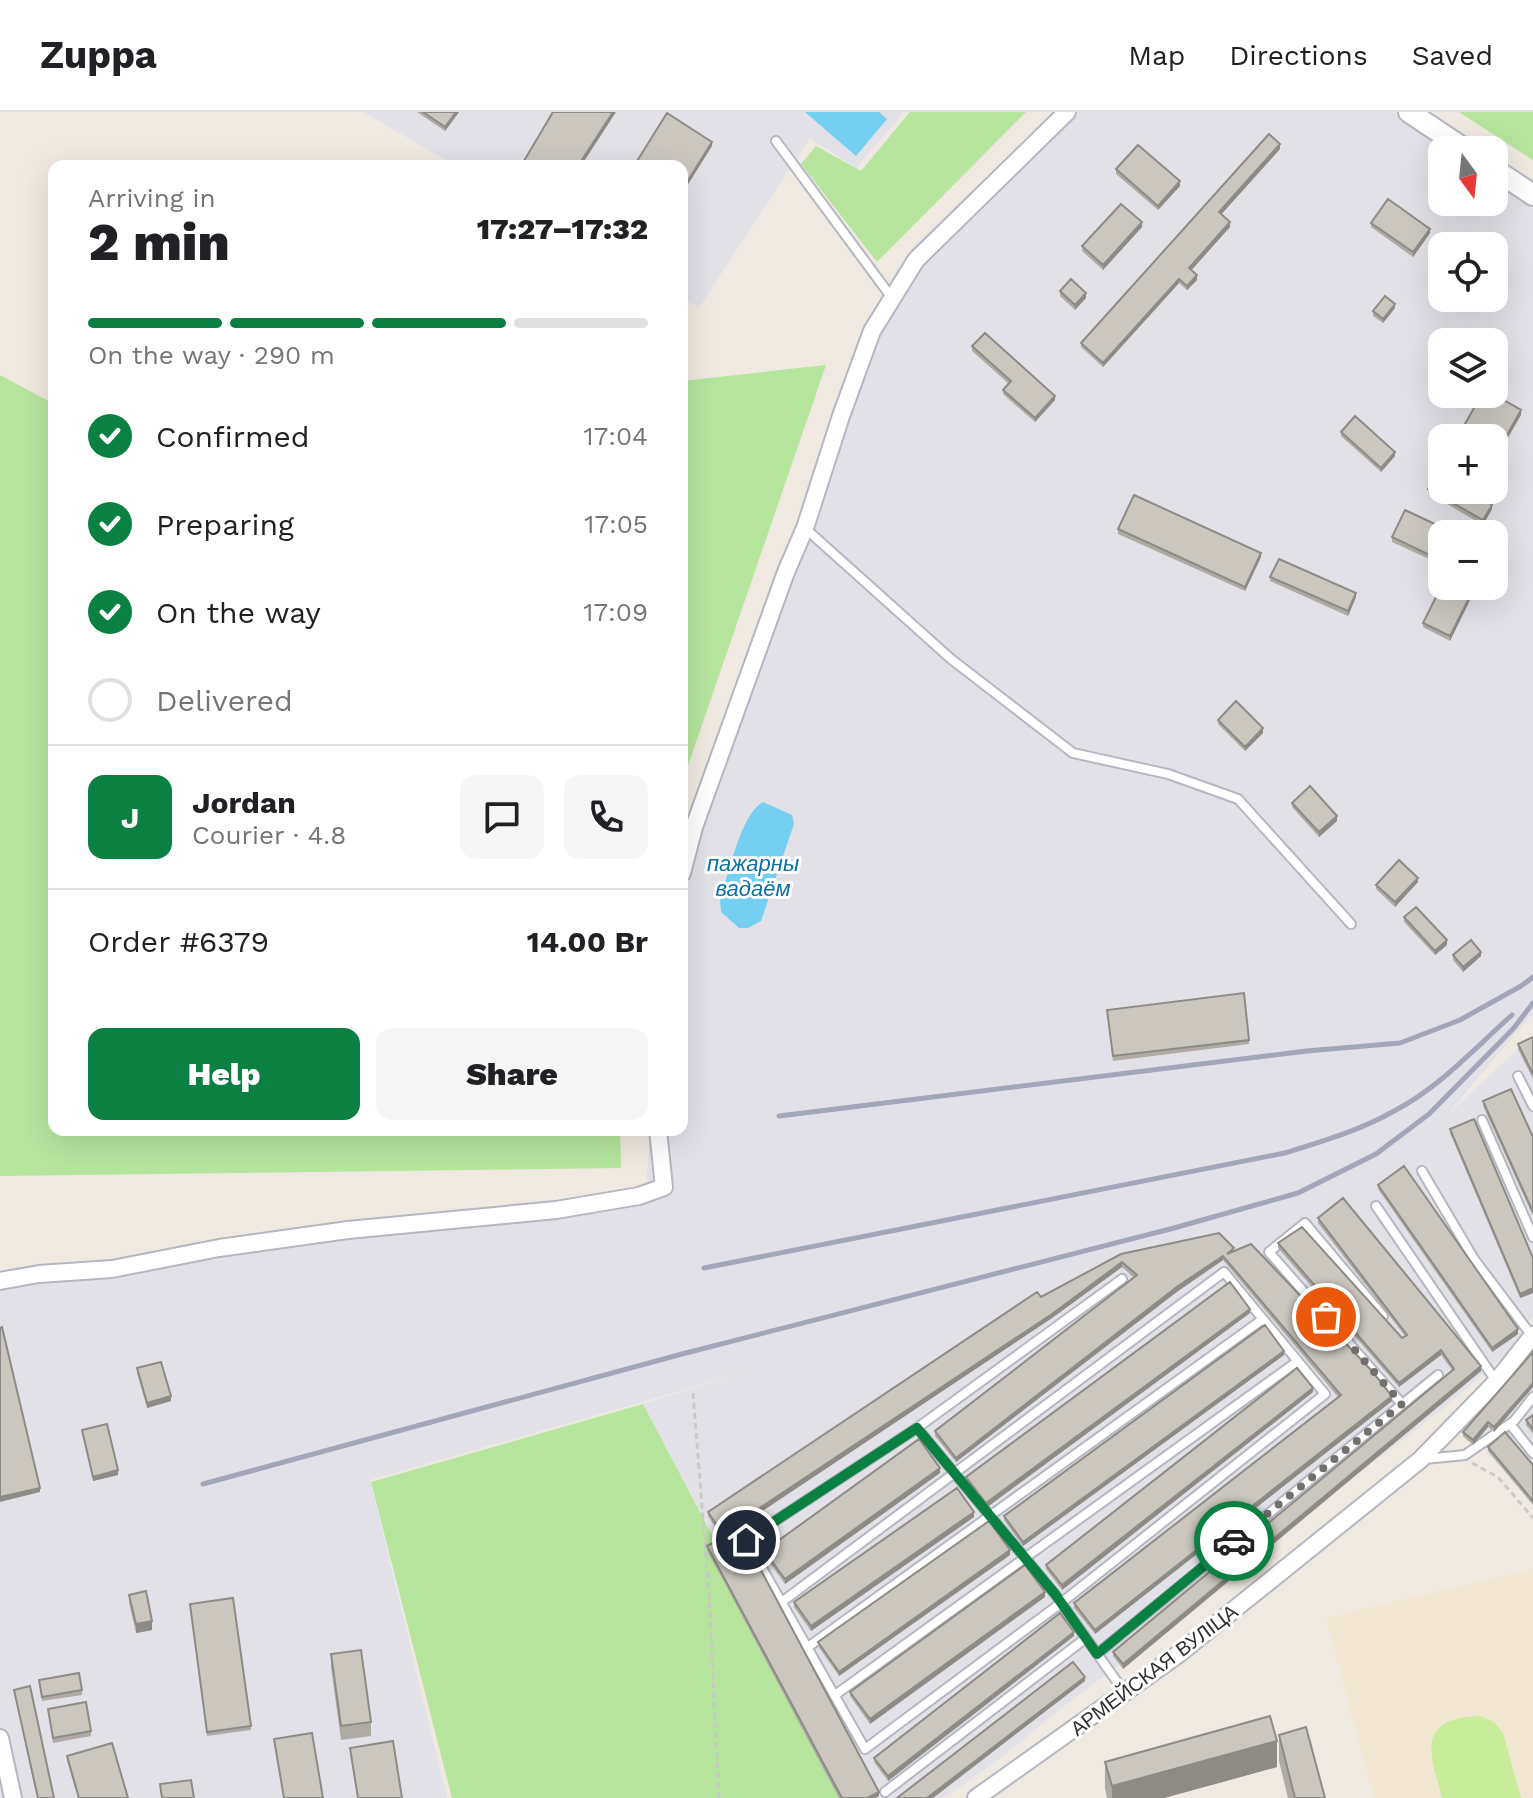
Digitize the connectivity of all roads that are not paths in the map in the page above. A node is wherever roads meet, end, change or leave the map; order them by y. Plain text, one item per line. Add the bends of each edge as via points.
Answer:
1 (1067, 112) edge
2 (1409, 112) edge
3 (1445, 136) edge
4 (776, 141) dead end
5 (1508, 178) edge
6 (1533, 195) edge
7 (892, 299) junction
8 (805, 528) junction
9 (688, 850) edge
10 (1351, 924) dead end
11 (1518, 1076) dead end
12 (1533, 1106) edge
13 (1482, 1120) dead end
14 (659, 1136) edge
15 (1422, 1171) dead end
16 (1376, 1206) dead end
17 (1533, 1237) edge
18 (1122, 1279) dead end
19 (0, 1281) edge
20 (1383, 1316) edge
21 (1263, 1319) junction
22 (1533, 1335) edge
23 (1298, 1361) junction
24 (1438, 1375) dead end
25 (1496, 1382) junction
26 (1533, 1397) edge
27 (1402, 1404) junction
28 (1510, 1424) junction
29 (917, 1428) junction
30 (1533, 1453) edge
31 (1420, 1460) junction
32 (955, 1475) junction
33 (990, 1518) junction
34 (1024, 1559) junction
35 (783, 1601) junction
36 (1061, 1603) junction
37 (1086, 1638) junction
38 (808, 1647) junction
39 (1097, 1654) junction
40 (1125, 1693) junction
41 (835, 1695) junction
42 (0, 1738) edge
43 (885, 1792) dead end
44 (13, 1798) edge
45 (976, 1798) edge

1 - 7 street via 916,260
2 - 3 street
4 - 7 lane
5 - 6 street
7 - 8 street via 872,331
8 - 9 street
8 - 10 lane via 951,659 1073,753 1168,774 1238,799
11 - 12 lane
13 - 17 lane
14 - 19 street via 664,1187 639,1196 556,1210 348,1230 112,1269
15 - 22 lane via 1474,1259
16 - 25 lane
18 - 29 lane
20 - 27 lane via 1305,1223 1269,1252
21 - 23 lane
21 - 32 lane via 1224,1272
21 - 33 lane
22 - 25 street, АРМЕЙСКАЯ ВУЛІЦА
23 - 34 lane
23 - 36 lane via 1325,1394
24 - 27 lane
25 - 31 street, АРМЕЙСКАЯ ВУЛІЦА
26 - 28 lane
27 - 39 lane
28 - 30 lane
28 - 31 lane via 1465,1455
29 - 32 lane
29 - 35 lane via 746,1540
31 - 40 street, АРМЕЙСКАЯ ВУЛІЦА
32 - 33 lane
32 - 35 lane
33 - 34 lane
33 - 38 lane
34 - 36 lane
34 - 41 lane
35 - 38 lane
36 - 37 lane
36 - 41 lane via 865,1749
37 - 39 lane
37 - 43 lane
38 - 41 lane
39 - 40 lane
40 - 45 street, АРМЕЙСКАЯ ВУЛІЦА
42 - 44 street

